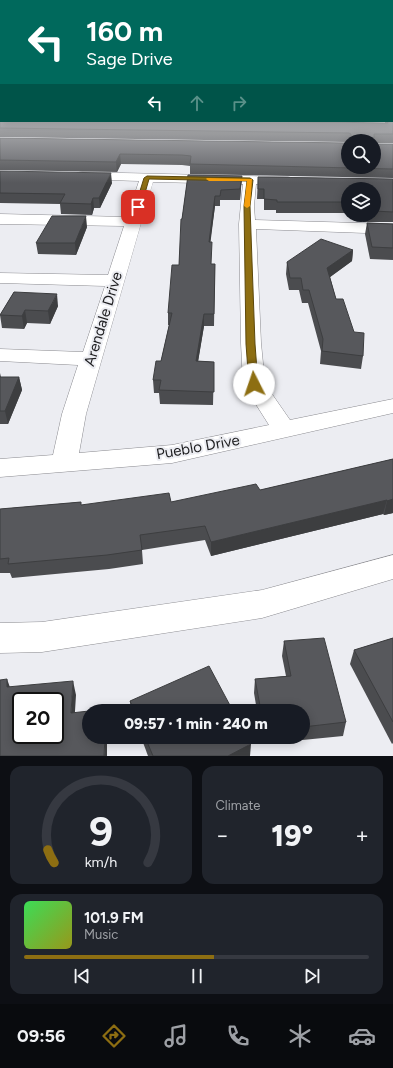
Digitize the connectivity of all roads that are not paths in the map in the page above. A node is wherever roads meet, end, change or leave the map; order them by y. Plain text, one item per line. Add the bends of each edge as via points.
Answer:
1 (70, 176) edge
2 (147, 178) junction
3 (250, 180) junction
4 (299, 181) edge
5 (0, 219) edge
6 (133, 222) junction
7 (247, 224) junction
8 (393, 229) edge
9 (0, 278) edge
10 (115, 280) junction
11 (0, 355) edge
12 (91, 359) junction
13 (393, 406) edge
14 (284, 430) junction
15 (64, 462) junction
16 (0, 468) edge
17 (393, 567) edge
18 (0, 638) edge

1 - 2 street
2 - 3 street
2 - 6 street, Arendale Drive
3 - 4 street
3 - 7 street
5 - 6 street
6 - 10 street, Arendale Drive
7 - 8 street
7 - 14 street via 254,384
9 - 10 street
10 - 12 street, Arendale Drive
11 - 12 street
12 - 15 street, Arendale Drive via 74,414
13 - 14 street, Pueblo Drive
14 - 15 street, Pueblo Drive via 172,454
15 - 16 street, Pueblo Drive
17 - 18 street via 262,604 42,637

